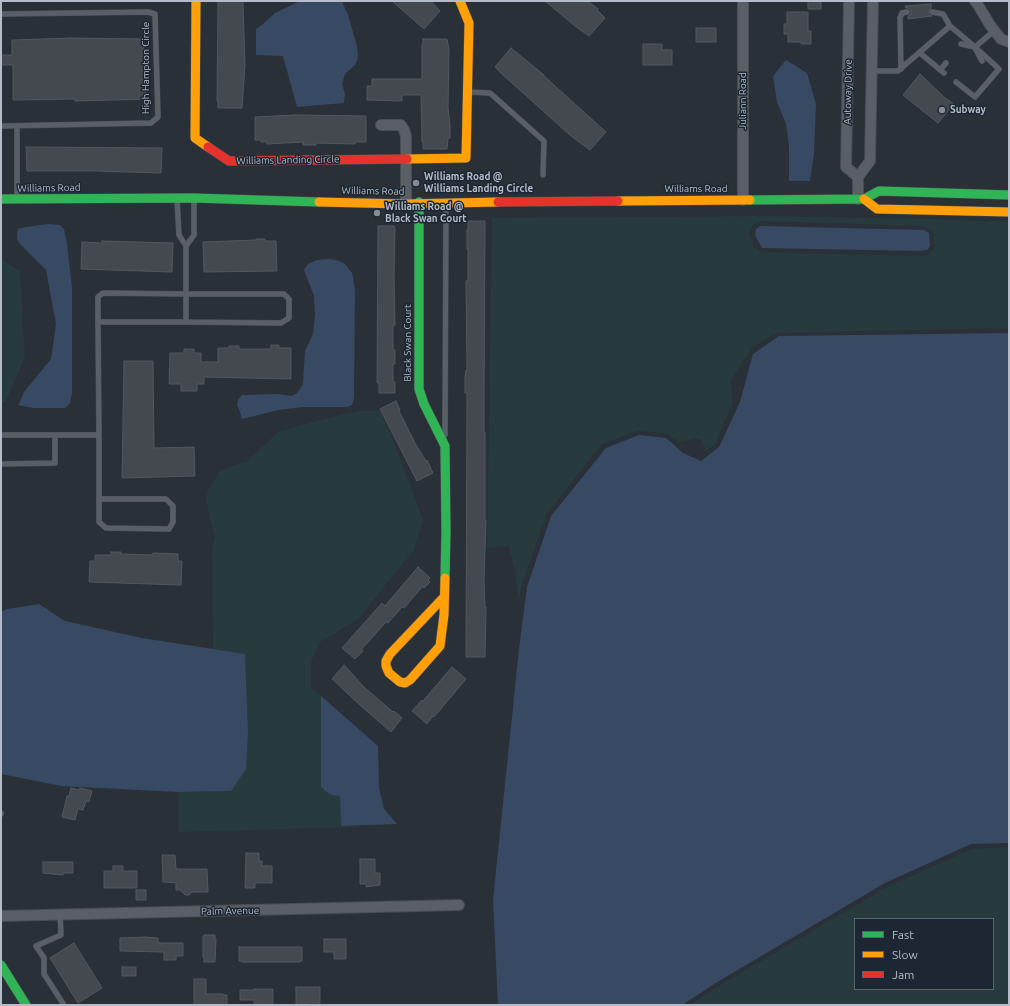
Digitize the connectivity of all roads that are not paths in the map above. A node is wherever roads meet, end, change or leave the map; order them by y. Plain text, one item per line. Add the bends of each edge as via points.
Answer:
1 (196, 1) edge
2 (460, 1) edge
3 (743, 1) edge
4 (850, 1) edge
5 (873, 1) edge
6 (978, 2) edge
7 (907, 12) dead end
8 (932, 12) dead end
9 (1, 14) edge
10 (950, 26) junction
11 (994, 31) junction
12 (1009, 42) edge
13 (961, 44) dead end
14 (975, 47) junction
15 (920, 53) junction
16 (982, 61) dead end
17 (946, 63) dead end
18 (901, 69) junction
19 (871, 71) junction
20 (966, 81) dead end
21 (956, 82) dead end
22 (961, 87) junction
23 (467, 92) junction
24 (381, 125) dead end
25 (1, 126) edge
26 (16, 126) junction
27 (406, 159) junction
28 (543, 175) dead end
29 (858, 177) junction
30 (1009, 195) edge
31 (177, 198) junction
32 (194, 198) junction
33 (1, 199) edge
34 (17, 199) junction
35 (861, 199) junction
36 (743, 200) junction
37 (420, 202) junction
38 (446, 202) junction
39 (406, 204) junction
40 (1009, 212) edge
41 (186, 246) junction
42 (186, 294) junction
43 (98, 322) junction
44 (186, 322) junction
45 (1, 435) edge
46 (56, 435) junction
47 (99, 435) junction
48 (444, 446) junction
49 (1, 464) edge
50 (99, 499) junction
51 (444, 597) junction
52 (460, 905) dead end
53 (60, 914) junction
54 (1, 916) edge
55 (1, 964) edge
56 (26, 1005) edge
57 (64, 1005) edge

1 - 27 street, Williams Landing Circle via 195,138 229,161
2 - 23 street, Williams Landing Circle via 469,23
3 - 36 street, Juliann Road
4 - 29 street, Autoway Drive via 846,167
5 - 19 street
6 - 11 street
7 - 18 lane via 902,13 900,18
8 - 10 lane via 943,14
9 - 26 lane, High Hampton Circle via 148,12 155,14 156,20 158,117 150,123
10 - 14 lane
10 - 15 lane
11 - 12 street via 1001,40
11 - 14 lane
13 - 14 lane
14 - 16 lane
14 - 22 lane via 999,69 975,97
15 - 17 lane via 942,71
15 - 18 lane
18 - 19 lane
19 - 29 street via 870,161
20 - 22 lane
21 - 22 lane
23 - 27 street, Williams Landing Circle via 466,158
23 - 28 lane via 490,93 544,141
24 - 27 street via 401,125 406,136
25 - 26 lane, High Hampton Circle
26 - 34 lane
27 - 39 street
29 - 35 street
30 - 35 street, Williams Road via 879,191
31 - 32 street, Williams Road
31 - 34 street, Williams Road
31 - 41 lane via 179,235
32 - 39 street, Williams Road
32 - 41 lane via 194,235
33 - 34 street, Williams Road
35 - 36 street, Williams Road
35 - 40 street via 877,209
36 - 38 street, Williams Road
37 - 38 street, Williams Road
37 - 39 street, Williams Road
37 - 48 street, Black Swan Court via 420,389 424,404
38 - 48 lane
41 - 42 lane
42 - 43 lane via 103,293 98,297
42 - 44 lane
42 - 44 lane via 284,294 289,299 289,318 281,322
43 - 44 lane
43 - 47 lane
45 - 46 lane
46 - 47 lane
46 - 49 lane via 55,463
47 - 50 lane
48 - 51 street, Black Swan Court
50 - 50 lane via 99,522 106,528 169,529 174,522 174,506 166,499
51 - 51 street, Black Swan Court via 386,661 389,673 400,682 410,680 440,646
52 - 53 street, Palm Avenue
53 - 54 street, Palm Avenue
53 - 57 lane via 62,935 36,946 44,958 44,974
55 - 56 street

